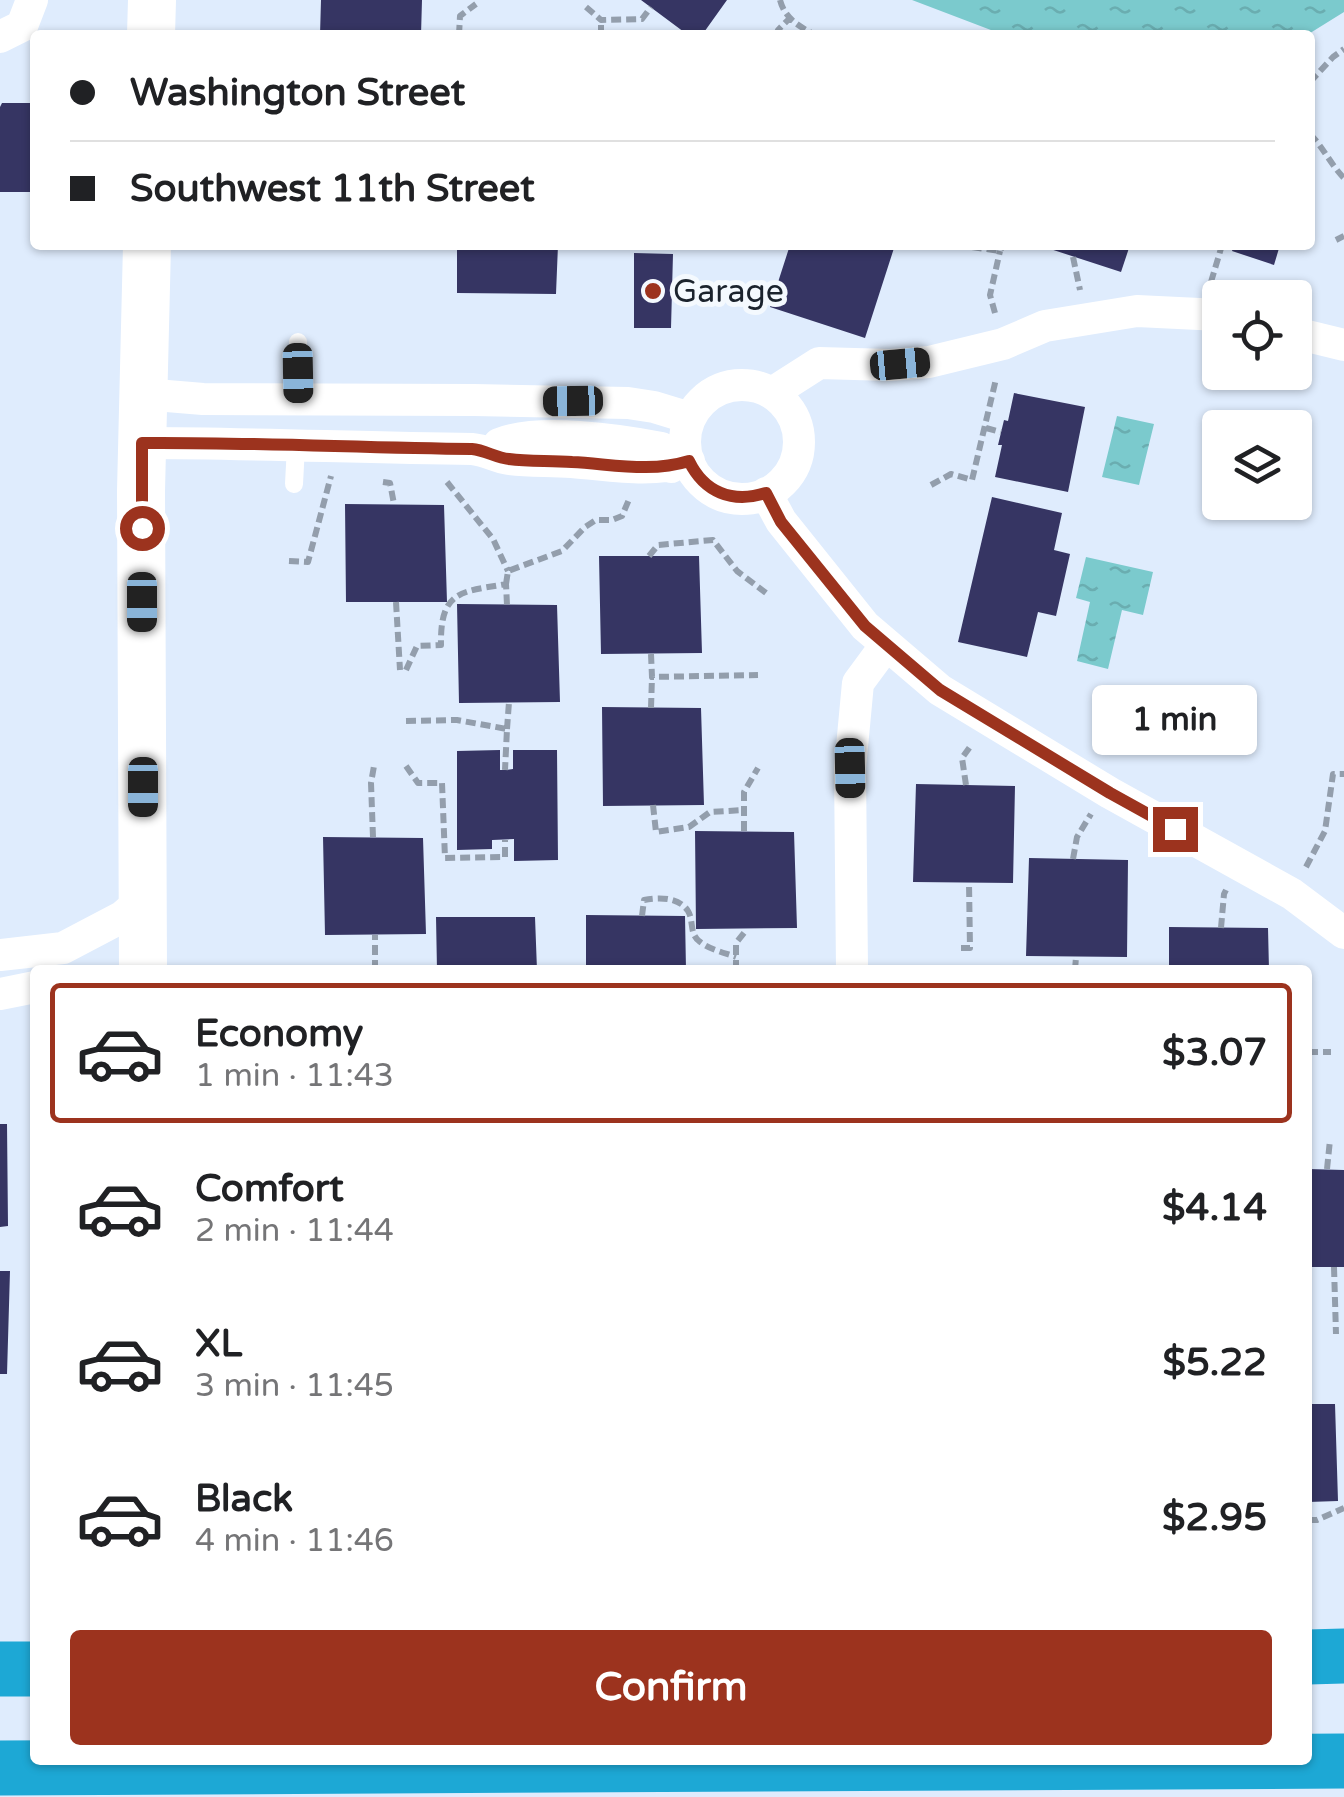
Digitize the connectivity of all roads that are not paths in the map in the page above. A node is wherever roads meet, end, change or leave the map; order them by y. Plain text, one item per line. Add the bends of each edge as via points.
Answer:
1 (32, 0) edge
2 (152, 0) edge
3 (151, 30) edge
4 (0, 37) edge
5 (147, 250) edge
6 (1202, 314) edge
7 (1312, 337) edge
8 (298, 342) dead end
9 (1344, 345) edge
10 (772, 393) junction
11 (144, 394) junction
12 (298, 398) junction
13 (690, 418) junction
14 (142, 443) junction
15 (296, 446) junction
16 (668, 465) junction
17 (294, 484) dead end
18 (766, 493) junction
19 (886, 645) junction
20 (144, 898) junction
21 (1344, 932) edge
22 (0, 956) edge
23 (144, 965) edge
24 (852, 965) edge
25 (30, 986) edge
26 (0, 994) edge
27 (1344, 1656) edge
28 (1312, 1657) edge
29 (0, 1669) edge
30 (30, 1669) edge
31 (1312, 1761) edge
32 (1344, 1761) edge
33 (71, 1765) edge
34 (0, 1768) edge

1 - 4 street via 22,26
2 - 3 street
5 - 11 street
6 - 10 street via 1137,311 1045,326 929,362 820,363
7 - 9 street
8 - 12 lane
10 - 13 street via 758,386 726,387
10 - 18 street via 794,418 798,449 787,476
11 - 12 street
11 - 14 street
12 - 13 street via 628,403
12 - 15 street
13 - 16 street
14 - 15 street
14 - 20 street
15 - 16 street via 485,450 506,459
15 - 17 lane
16 - 18 street via 695,473 726,496
18 - 19 street via 781,522
19 - 21 street via 940,690 1292,894
19 - 24 street via 858,683 850,768
20 - 22 street via 64,948
20 - 23 street
25 - 26 street
27 - 28 highway
29 - 30 highway
31 - 32 highway
33 - 34 highway

